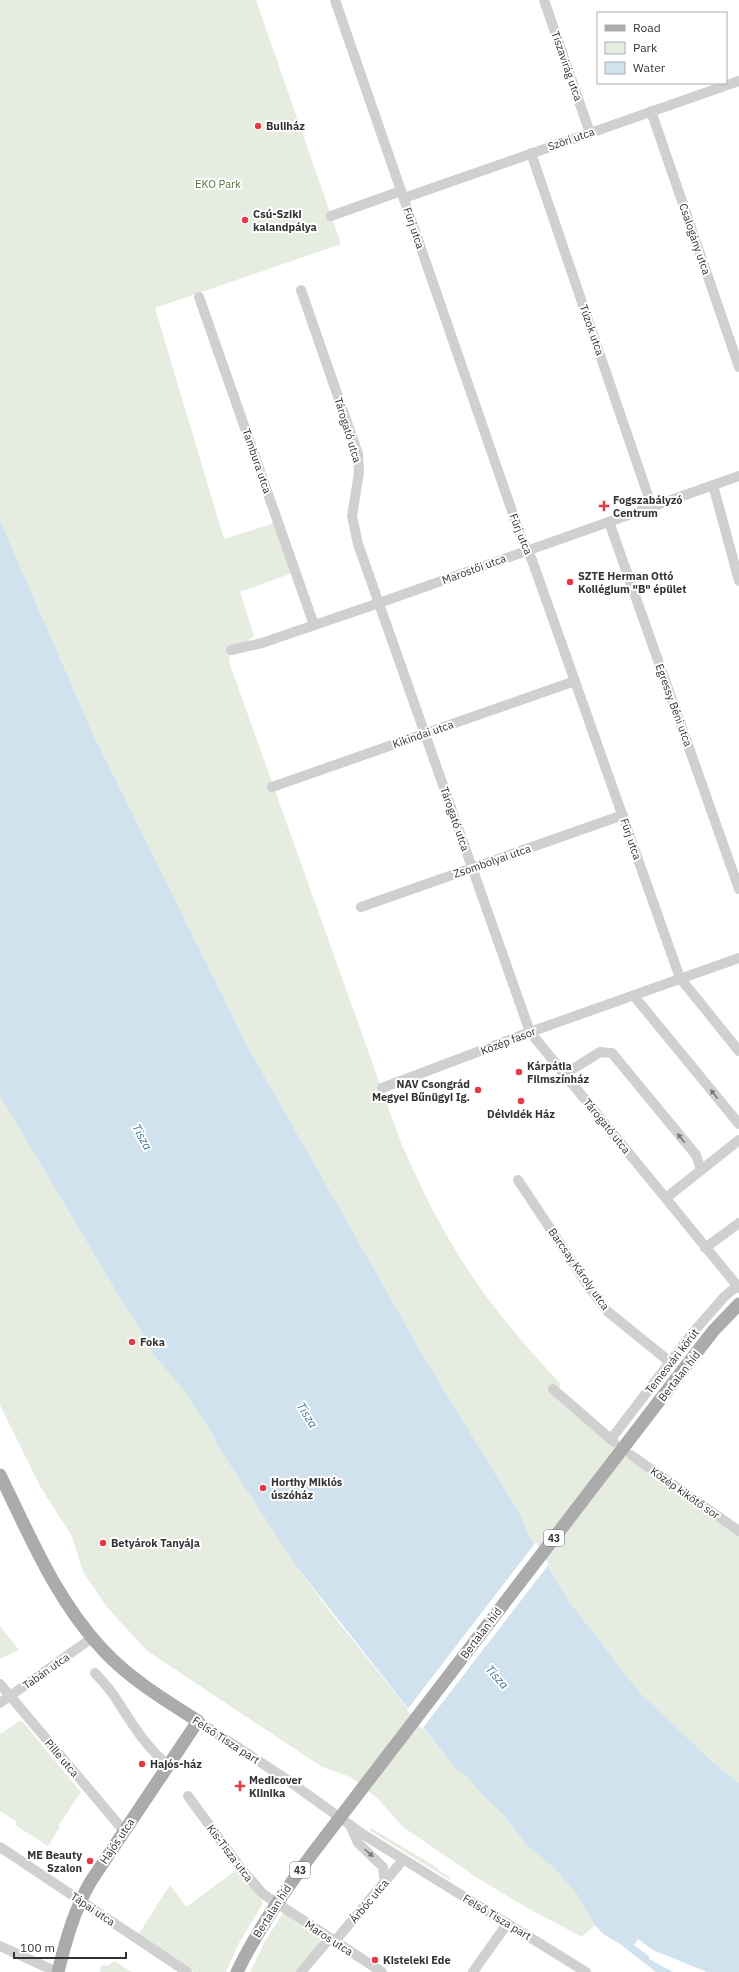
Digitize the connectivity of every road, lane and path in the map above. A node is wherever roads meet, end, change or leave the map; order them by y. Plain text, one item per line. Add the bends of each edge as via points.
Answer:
1 (335, 0) edge
2 (544, 0) edge
3 (739, 81) edge
4 (651, 111) junction
5 (590, 133) junction
6 (531, 153) junction
7 (402, 194) junction
8 (331, 216) dead end
9 (301, 290) dead end
10 (199, 297) dead end
11 (739, 367) edge
12 (739, 476) edge
13 (713, 485) junction
14 (652, 507) junction
15 (609, 522) junction
16 (528, 550) junction
17 (739, 581) edge
18 (379, 603) junction
19 (314, 625) junction
20 (231, 650) dead end
21 (575, 681) junction
22 (425, 734) junction
23 (272, 787) dead end
24 (623, 815) junction
25 (472, 868) junction
26 (739, 889) edge
27 (361, 907) dead end
28 (739, 958) edge
29 (680, 978) junction
30 (634, 996) junction
31 (530, 1032) junction
32 (739, 1051) edge
33 (565, 1074) junction
34 (382, 1088) dead end
35 (739, 1124) edge
36 (739, 1140) edge
37 (701, 1170) junction
38 (518, 1180) dead end
39 (666, 1198) junction
40 (739, 1222) edge
41 (705, 1248) junction
42 (738, 1287) edge
43 (739, 1304) edge
44 (670, 1362) junction
45 (553, 1389) dead end
46 (631, 1456) dead end
47 (0, 1475) edge
48 (739, 1531) edge
49 (92, 1638) junction
50 (95, 1672) dead end
51 (0, 1684) edge
52 (10, 1696) junction
53 (0, 1703) edge
54 (198, 1721) junction
55 (168, 1765) junction
56 (188, 1796) dead end
57 (350, 1825) junction
58 (124, 1831) junction
59 (0, 1847) edge
60 (403, 1860) junction
61 (385, 1882) junction
62 (80, 1900) junction
63 (277, 1904) joint
64 (507, 1924) junction
65 (332, 1940) junction
66 (0, 1946) edge
67 (58, 1972) edge
68 (187, 1972) edge
69 (237, 1972) edge
70 (301, 1972) edge
71 (382, 1972) edge
72 (473, 1972) edge
73 (586, 1972) edge

1 - 7 street, Fürj utca
2 - 5 street, Tiszavirág utca
3 - 4 street, Szöri utca
4 - 5 street, Szöri utca
4 - 11 street, Csalogány utca
5 - 6 street, Szöri utca
6 - 7 street, Szöri utca
6 - 14 street, Túzok utca
7 - 8 street, Szöri utca
7 - 16 street, Fürj utca via 521,537
9 - 18 street, Tárogató utca via 358,454 360,468 352,516 354,530
10 - 19 street, Tambura utca
12 - 13 street, Marostői utca
13 - 14 street, Marostői utca
13 - 17 street
14 - 15 street, Marostői utca
15 - 16 street, Marostői utca
15 - 26 street, Egressy Béni utca
16 - 18 street, Marostői utca
16 - 21 street, Fürj utca
18 - 19 street, Marostői utca
18 - 22 street, Tárogató utca
19 - 20 street, Marostői utca via 262,643
21 - 22 street, Kikindai utca
21 - 24 street, Fürj utca
22 - 23 street, Kikindai utca
22 - 25 street, Tárogató utca
24 - 25 street, Zsombolyai utca
24 - 29 street, Fürj utca
25 - 27 street, Zsombolyai utca
25 - 31 street, Tárogató utca
28 - 29 street, Közép fasor
29 - 30 street, Közép fasor
29 - 32 street, Fürj utca
30 - 31 street, Közép fasor
35 -> 30 street
31 - 33 street, Tárogató utca
31 - 34 street, Közép fasor
37 -> 33 street via 696,1155 612,1053 600,1052
33 - 39 street, Tárogató utca
36 - 37 street
37 - 39 street
38 - 44 street, Barcsay Károly utca via 603,1306
39 - 41 street, Tárogató utca
40 - 41 street
41 - 42 street, Tárogató utca
42 - 44 street, Temesvári körút via 724,1297
43 - 69 main road, Bertalan híd / 43, bridge via 714,1330 279,1897
44 - 45 street, Temesvári körút via 612,1440
46 - 48 street, Közép kikötő sor
47 - 49 main road, Felső Tisza part via 55,1585 76,1619
49 - 52 street, Tabán utca
49 - 54 main road, Felső Tisza part via 134,1677
50 - 55 street via 117,1700 136,1731
51 - 52 street, Pille utca
52 - 53 street, Tabán utca
52 - 58 street, Pille utca
54 - 55 main road, Hajós utca
54 - 57 street, Felső Tisza part
55 - 58 main road, Hajós utca
56 - 63 street, Kis-Tisza utca via 253,1884
57 - 60 street, Felső Tisza part
57 -> 61 street via 358,1843 383,1867
58 - 62 main road, Hajós utca
59 - 62 street, Tápai utca
60 - 61 street, Árbóc utca
60 - 64 street, Felső Tisza part
61 - 65 street, Árbóc utca
62 - 67 main road, Hajós utca
62 - 68 street, Tápai utca
63 - 65 street, Maros utca
64 - 72 street
64 - 73 street, Felső Tisza part
65 - 70 street, Árbóc utca
65 - 71 street, Maros utca
66 - 67 street

